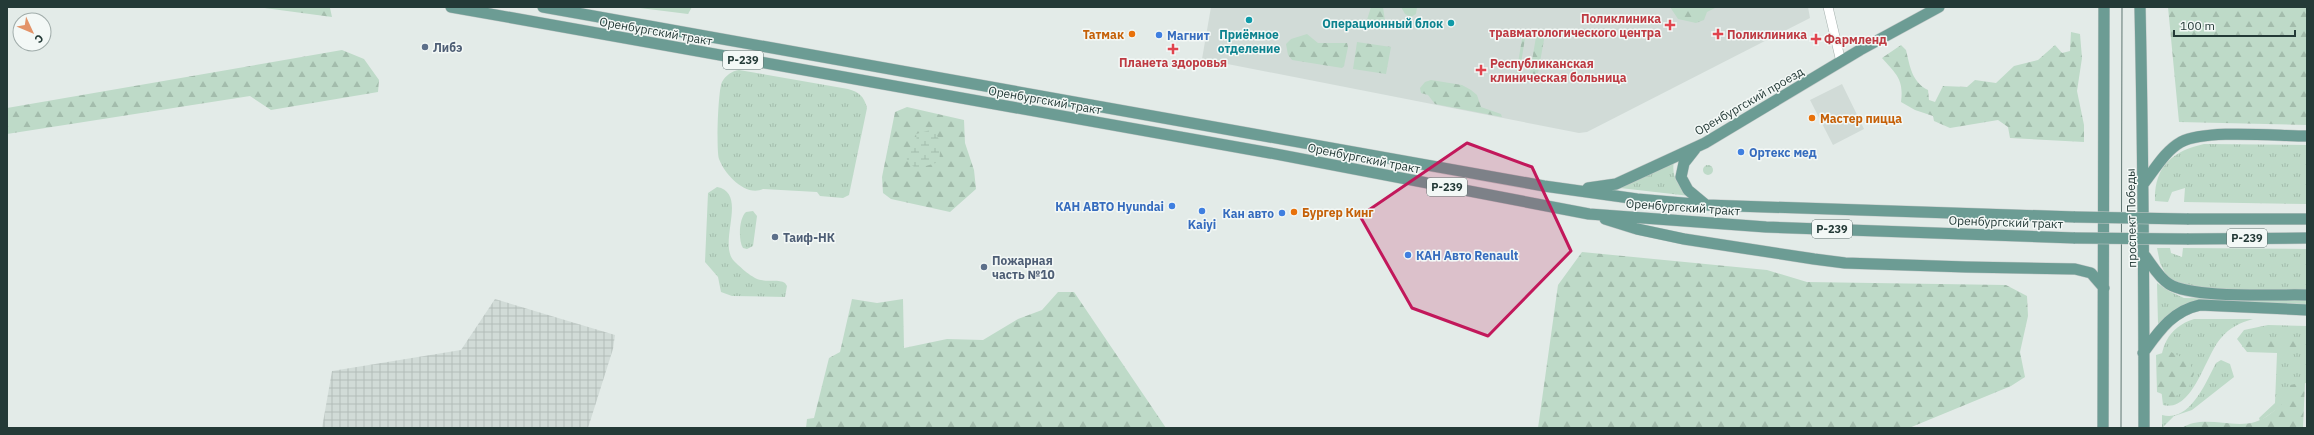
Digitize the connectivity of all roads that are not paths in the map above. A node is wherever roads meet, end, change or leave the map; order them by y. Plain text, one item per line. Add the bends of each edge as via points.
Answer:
1 (451, 7) edge
2 (544, 7) edge
3 (1828, 7) edge
4 (1939, 7) edge
5 (2104, 7) edge
6 (2140, 7) edge
7 (1841, 62) junction
8 (2307, 136) edge
9 (1705, 143) junction
10 (2144, 183) junction
11 (1561, 188) junction
12 (1706, 205) junction
13 (1589, 214) junction
14 (2307, 219) edge
15 (2307, 238) edge
16 (2145, 256) junction
17 (2104, 288) junction
18 (2307, 295) edge
19 (2307, 310) edge
20 (2143, 352) junction
21 (2104, 428) edge
22 (2144, 428) edge

1 - 13 main road, Оренбургский тракт / Р-239 via 1270,153
2 - 11 main road, Оренбургский тракт / Р-239
3 - 7 street
4 - 7 main road, Оренбургский проезд
5 - 17 main road
6 - 10 main road, проспект Победы
7 - 9 main road, Оренбургский проезд
8 - 10 main road via 2223,136 2190,139 2172,149
9 - 11 main road, Оренбургский проезд via 1616,184
9 - 12 main road via 1694,150 1684,163 1680,177 1688,190
10 - 16 main road, проспект Победы
11 - 12 main road, Оренбургский тракт / Р-239 via 1637,199
12 - 14 main road, Оренбургский тракт / Р-239, bridge via 2075,217
13 - 15 main road, Оренбургский тракт / Р-239, bridge via 1766,227 2075,238
13 - 17 main road via 1637,229 1684,239 1814,260 2075,269 2091,273
16 - 18 main road via 2167,283 2184,290 2222,294
16 - 20 main road, проспект Победы
17 - 21 main road
19 - 20 main road via 2200,305 2191,307 2170,319
20 - 22 main road, проспект Победы

